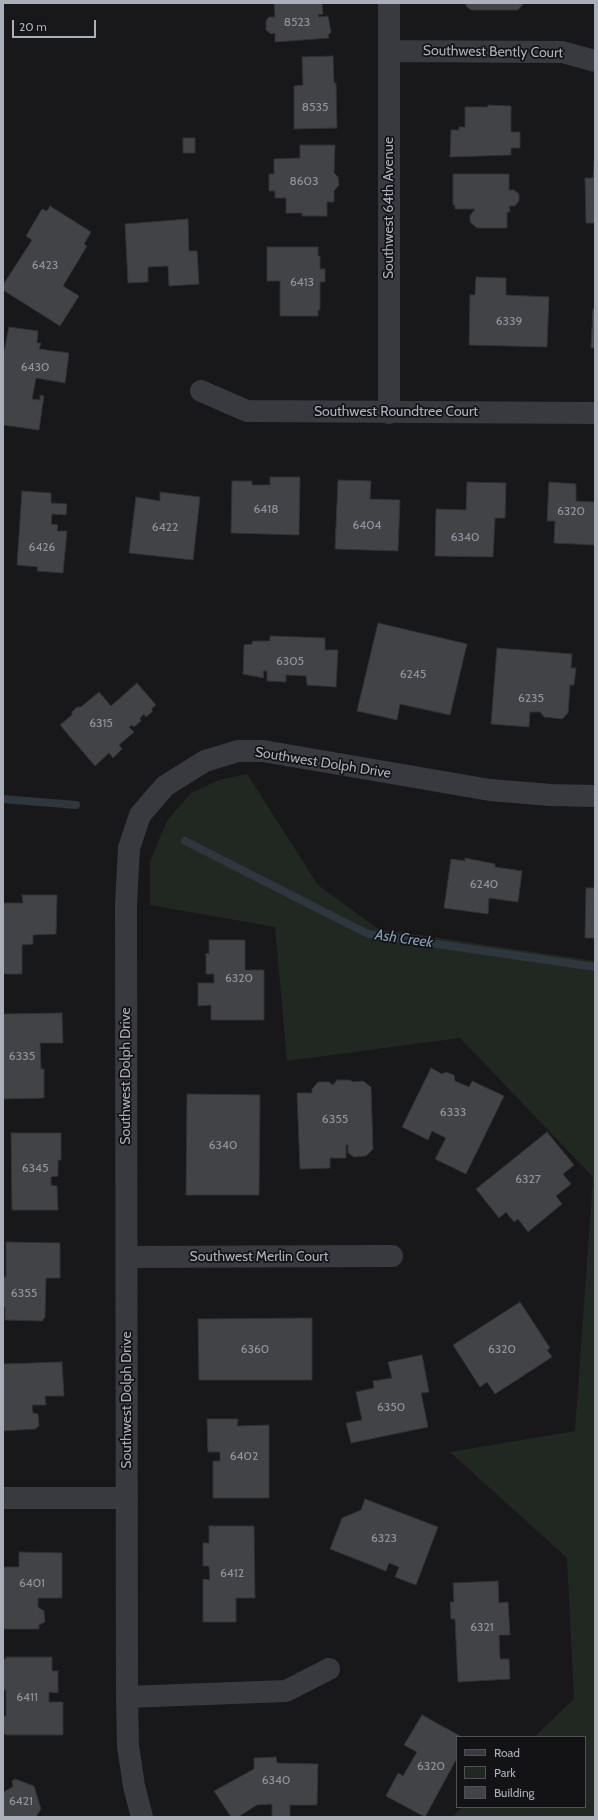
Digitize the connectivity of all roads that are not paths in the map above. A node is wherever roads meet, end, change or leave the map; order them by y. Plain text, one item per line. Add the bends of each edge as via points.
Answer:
1 (389, 3) edge
2 (389, 51) junction
3 (595, 61) edge
4 (201, 390) dead end
5 (388, 413) junction
6 (595, 413) edge
7 (595, 796) edge
8 (392, 1256) dead end
9 (127, 1257) junction
10 (3, 1498) edge
11 (127, 1498) junction
12 (329, 1669) dead end
13 (127, 1697) junction
14 (142, 1817) edge

1 - 2 street, Southwest 64th Avenue
2 - 3 street, Southwest Bently Court via 562,52
2 - 5 street, Southwest 64th Avenue
4 - 5 street, Southwest Roundtree Court via 247,411
5 - 6 street, Southwest Roundtree Court
7 - 9 street, Southwest Dolph Drive via 490,790 263,752 238,752 205,761 165,786 140,815 129,848 126,905
8 - 9 street, Southwest Merlin Court
9 - 11 street, Southwest Dolph Drive
10 - 11 street
11 - 13 street, Southwest Dolph Drive
12 - 13 street via 286,1691
13 - 14 street, Southwest Dolph Drive via 128,1746

